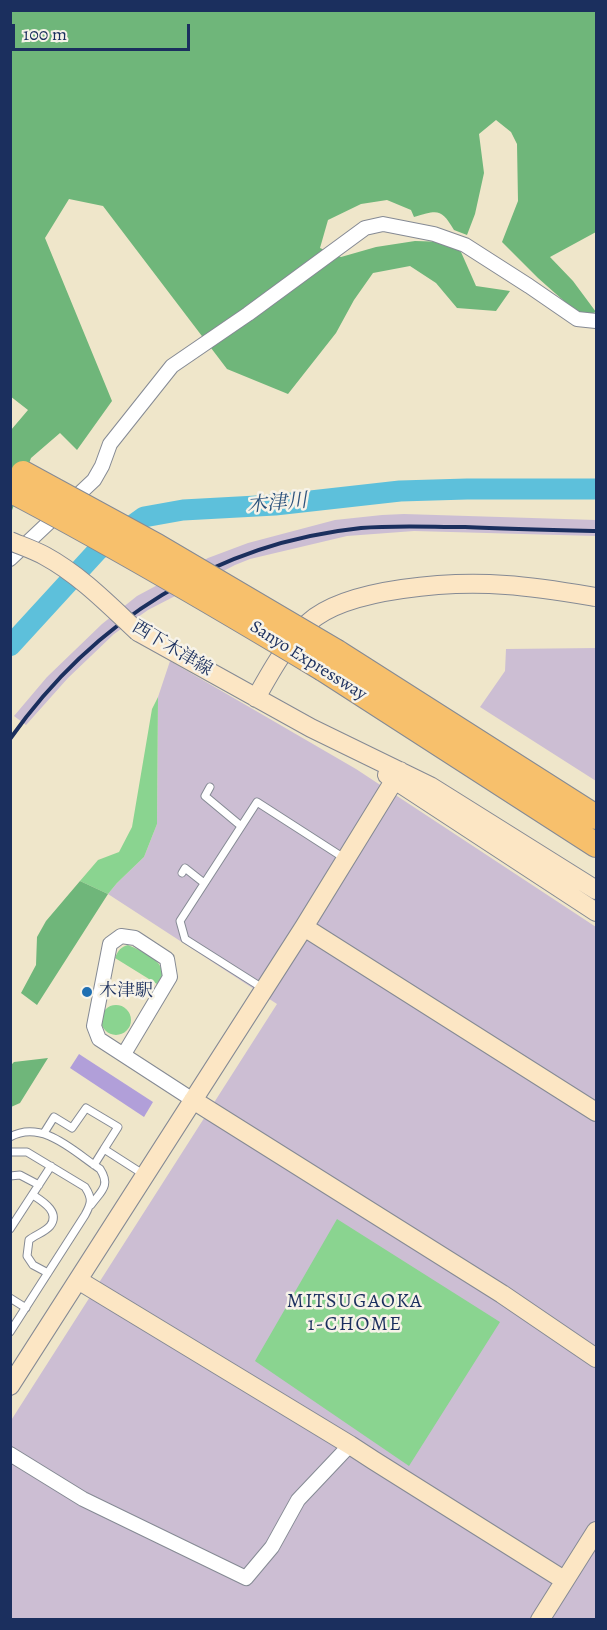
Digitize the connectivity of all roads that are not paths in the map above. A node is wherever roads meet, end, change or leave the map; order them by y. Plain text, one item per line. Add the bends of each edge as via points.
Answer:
1 (597, 321) edge
2 (14, 477) edge
3 (10, 541) edge
4 (10, 559) edge
5 (597, 597) edge
6 (330, 660) junction
7 (256, 698) junction
8 (397, 775) junction
9 (210, 787) dead end
10 (597, 816) edge
11 (241, 826) junction
12 (597, 845) edge
13 (346, 859) junction
14 (182, 873) dead end
15 (204, 883) junction
16 (597, 890) edge
17 (597, 912) edge
18 (304, 927) junction
19 (264, 989) junction
20 (124, 1054) junction
21 (193, 1100) junction
22 (597, 1112) edge
23 (44, 1133) junction
24 (10, 1137) edge
25 (104, 1149) junction
26 (10, 1152) edge
27 (94, 1165) junction
28 (51, 1167) junction
29 (10, 1176) edge
30 (145, 1176) junction
31 (39, 1185) junction
32 (33, 1195) junction
33 (90, 1207) junction
34 (10, 1229) edge
35 (48, 1273) junction
36 (78, 1280) junction
37 (10, 1298) edge
38 (26, 1308) junction
39 (10, 1332) edge
40 (597, 1358) edge
41 (10, 1386) edge
42 (350, 1445) junction
43 (10, 1454) edge
44 (597, 1531) edge
45 (564, 1580) junction
46 (540, 1620) edge

1 - 4 street via 577,319 465,245 383,224 365,228 172,366 110,444 94,480
2 - 6 highway, Sanyo Expressway, bridge via 84,529 197,593
3 - 7 street, 西下木津線, bridge via 44,555 66,570 138,632
5 - 7 street via 543,588 469,584 367,595 335,606 309,622 277,660
6 - 10 highway, Sanyo Expressway
6 - 12 highway, Sanyo Expressway
7 - 8 street, 西下木津線
8 - 13 street
8 - 16 street, 西下木津線 via 430,786
8 - 17 street, 西下木津線
9 - 11 lane via 205,796
11 - 13 lane via 257,802
11 - 15 lane
13 - 18 street
14 - 15 lane via 185,868
15 - 19 lane via 180,921 185,939
18 - 19 street
18 - 22 street
19 - 21 street
20 - 20 street via 99,1039 94,1026 110,944 121,936 135,938 166,959 170,977
20 - 21 street
21 - 30 street
21 - 40 street
23 - 24 lane via 19,1132
23 - 25 lane via 54,1117 72,1128 86,1108 118,1127
23 - 27 lane
25 - 27 lane
25 - 30 lane
26 - 28 lane via 27,1152
27 - 33 lane via 105,1177 106,1185
28 - 31 lane
28 - 33 lane via 85,1187 91,1196
29 - 31 lane via 20,1175
30 - 36 street
31 - 32 lane
32 - 34 lane
32 - 35 lane via 48,1205 52,1220 48,1228 29,1240 27,1256 33,1265
33 - 35 lane
35 - 38 lane
36 - 41 street
36 - 42 street
37 - 38 lane
38 - 39 lane
42 - 43 street via 298,1500 272,1547 246,1578 83,1499
42 - 45 street
44 - 45 street
45 - 46 street

